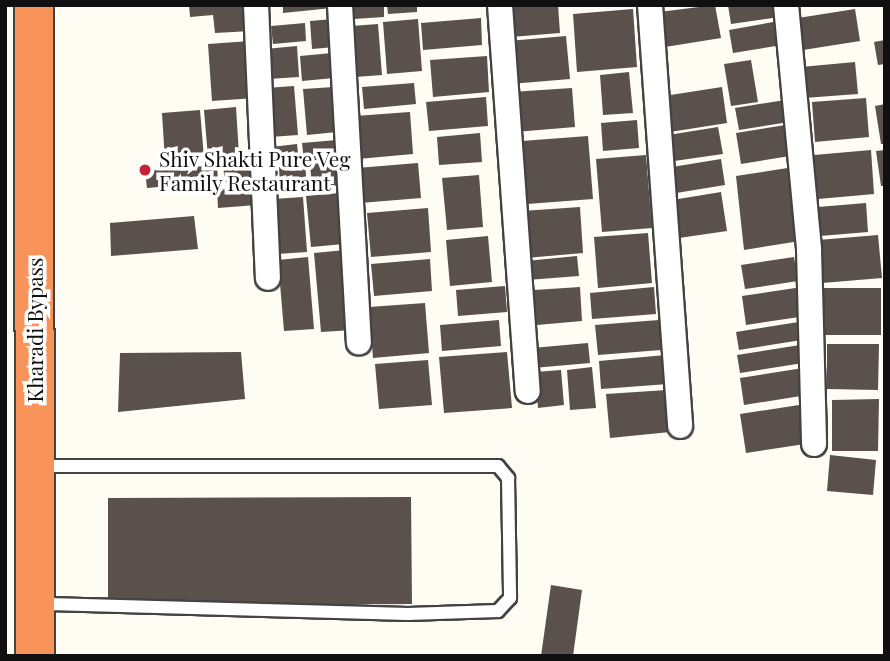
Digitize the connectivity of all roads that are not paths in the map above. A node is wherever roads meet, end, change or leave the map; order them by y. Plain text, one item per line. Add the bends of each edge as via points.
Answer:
1 (34, 5) edge
2 (256, 5) edge
3 (340, 5) edge
4 (500, 5) edge
5 (650, 5) edge
6 (786, 5) edge
7 (268, 278) dead end
8 (359, 342) dead end
9 (528, 391) dead end
10 (680, 426) dead end
11 (814, 444) dead end
12 (35, 466) junction
13 (36, 604) junction
14 (35, 656) edge

1 - 12 highway, Kharadi Bypass
2 - 7 street
3 - 8 street
4 - 9 street
5 - 10 street
6 - 11 street via 809,250
12 - 13 highway, Kharadi Bypass
12 - 13 lane via 498,466 508,478 510,598 498,611 408,614
13 - 14 highway, Kharadi Bypass

